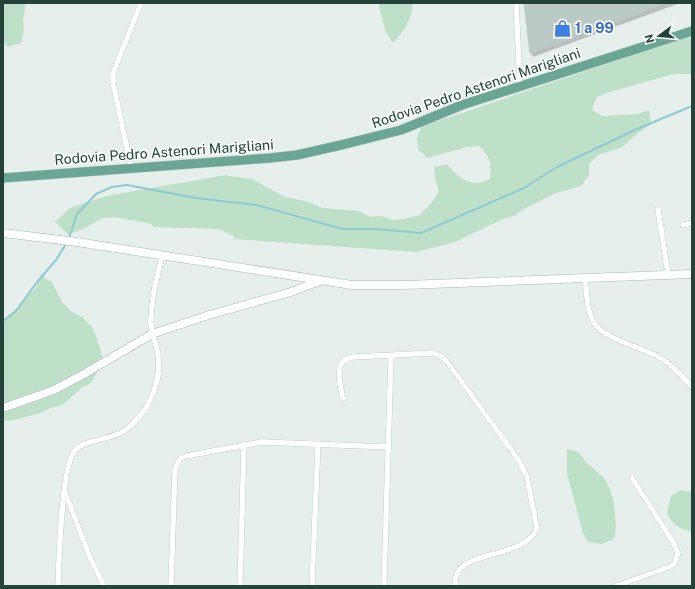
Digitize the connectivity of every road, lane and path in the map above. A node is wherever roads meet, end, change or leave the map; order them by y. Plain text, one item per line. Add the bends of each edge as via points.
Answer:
1 (141, 3) edge
2 (516, 3) edge
3 (692, 31) edge
4 (520, 86) junction
5 (131, 168) junction
6 (3, 178) edge
7 (658, 210) dead end
8 (692, 223) edge
9 (683, 225) dead end
10 (3, 233) edge
11 (162, 256) junction
12 (668, 274) junction
13 (692, 274) edge
14 (585, 278) junction
15 (320, 281) junction
16 (152, 334) junction
17 (391, 356) junction
18 (692, 387) edge
19 (343, 398) dead end
20 (3, 408) edge
21 (318, 444) junction
22 (244, 445) junction
23 (388, 447) junction
24 (632, 478) dead end
25 (64, 490) junction
26 (58, 586) edge
27 (104, 586) edge
28 (171, 586) edge
29 (240, 586) edge
30 (312, 586) edge
31 (384, 586) edge
32 (455, 586) edge
33 (616, 586) edge

1 - 5 street via 113,73 112,82
2 - 4 street
3 - 4 main road, Rodovia Pedro Astenori Marigliani
4 - 5 main road, Rodovia Pedro Astenori Marigliani via 400,130 304,153 270,158
5 - 6 main road, Rodovia Pedro Astenori Marigliani
7 - 12 street
8 - 9 street
10 - 11 street
11 - 15 street
11 - 16 street via 152,302
12 - 13 street
12 - 14 street
14 - 15 street via 404,286 352,285
14 - 18 street via 589,311 594,323 603,332 618,340 662,359
15 - 16 street
16 - 20 street via 54,390
16 - 25 street via 159,362 158,381 142,415 123,432 76,448 70,457
17 - 19 street via 353,356 344,360 340,367 339,386
17 - 23 street
17 - 32 street via 434,353 442,356 508,443 527,476 537,528 535,534 520,545 466,563 457,573
21 - 22 street via 278,441
21 - 23 street
21 - 30 street
22 - 28 street via 186,456 174,469
22 - 29 street
23 - 31 street
24 - 33 street via 678,553 675,563 669,567
25 - 26 street
25 - 27 street

